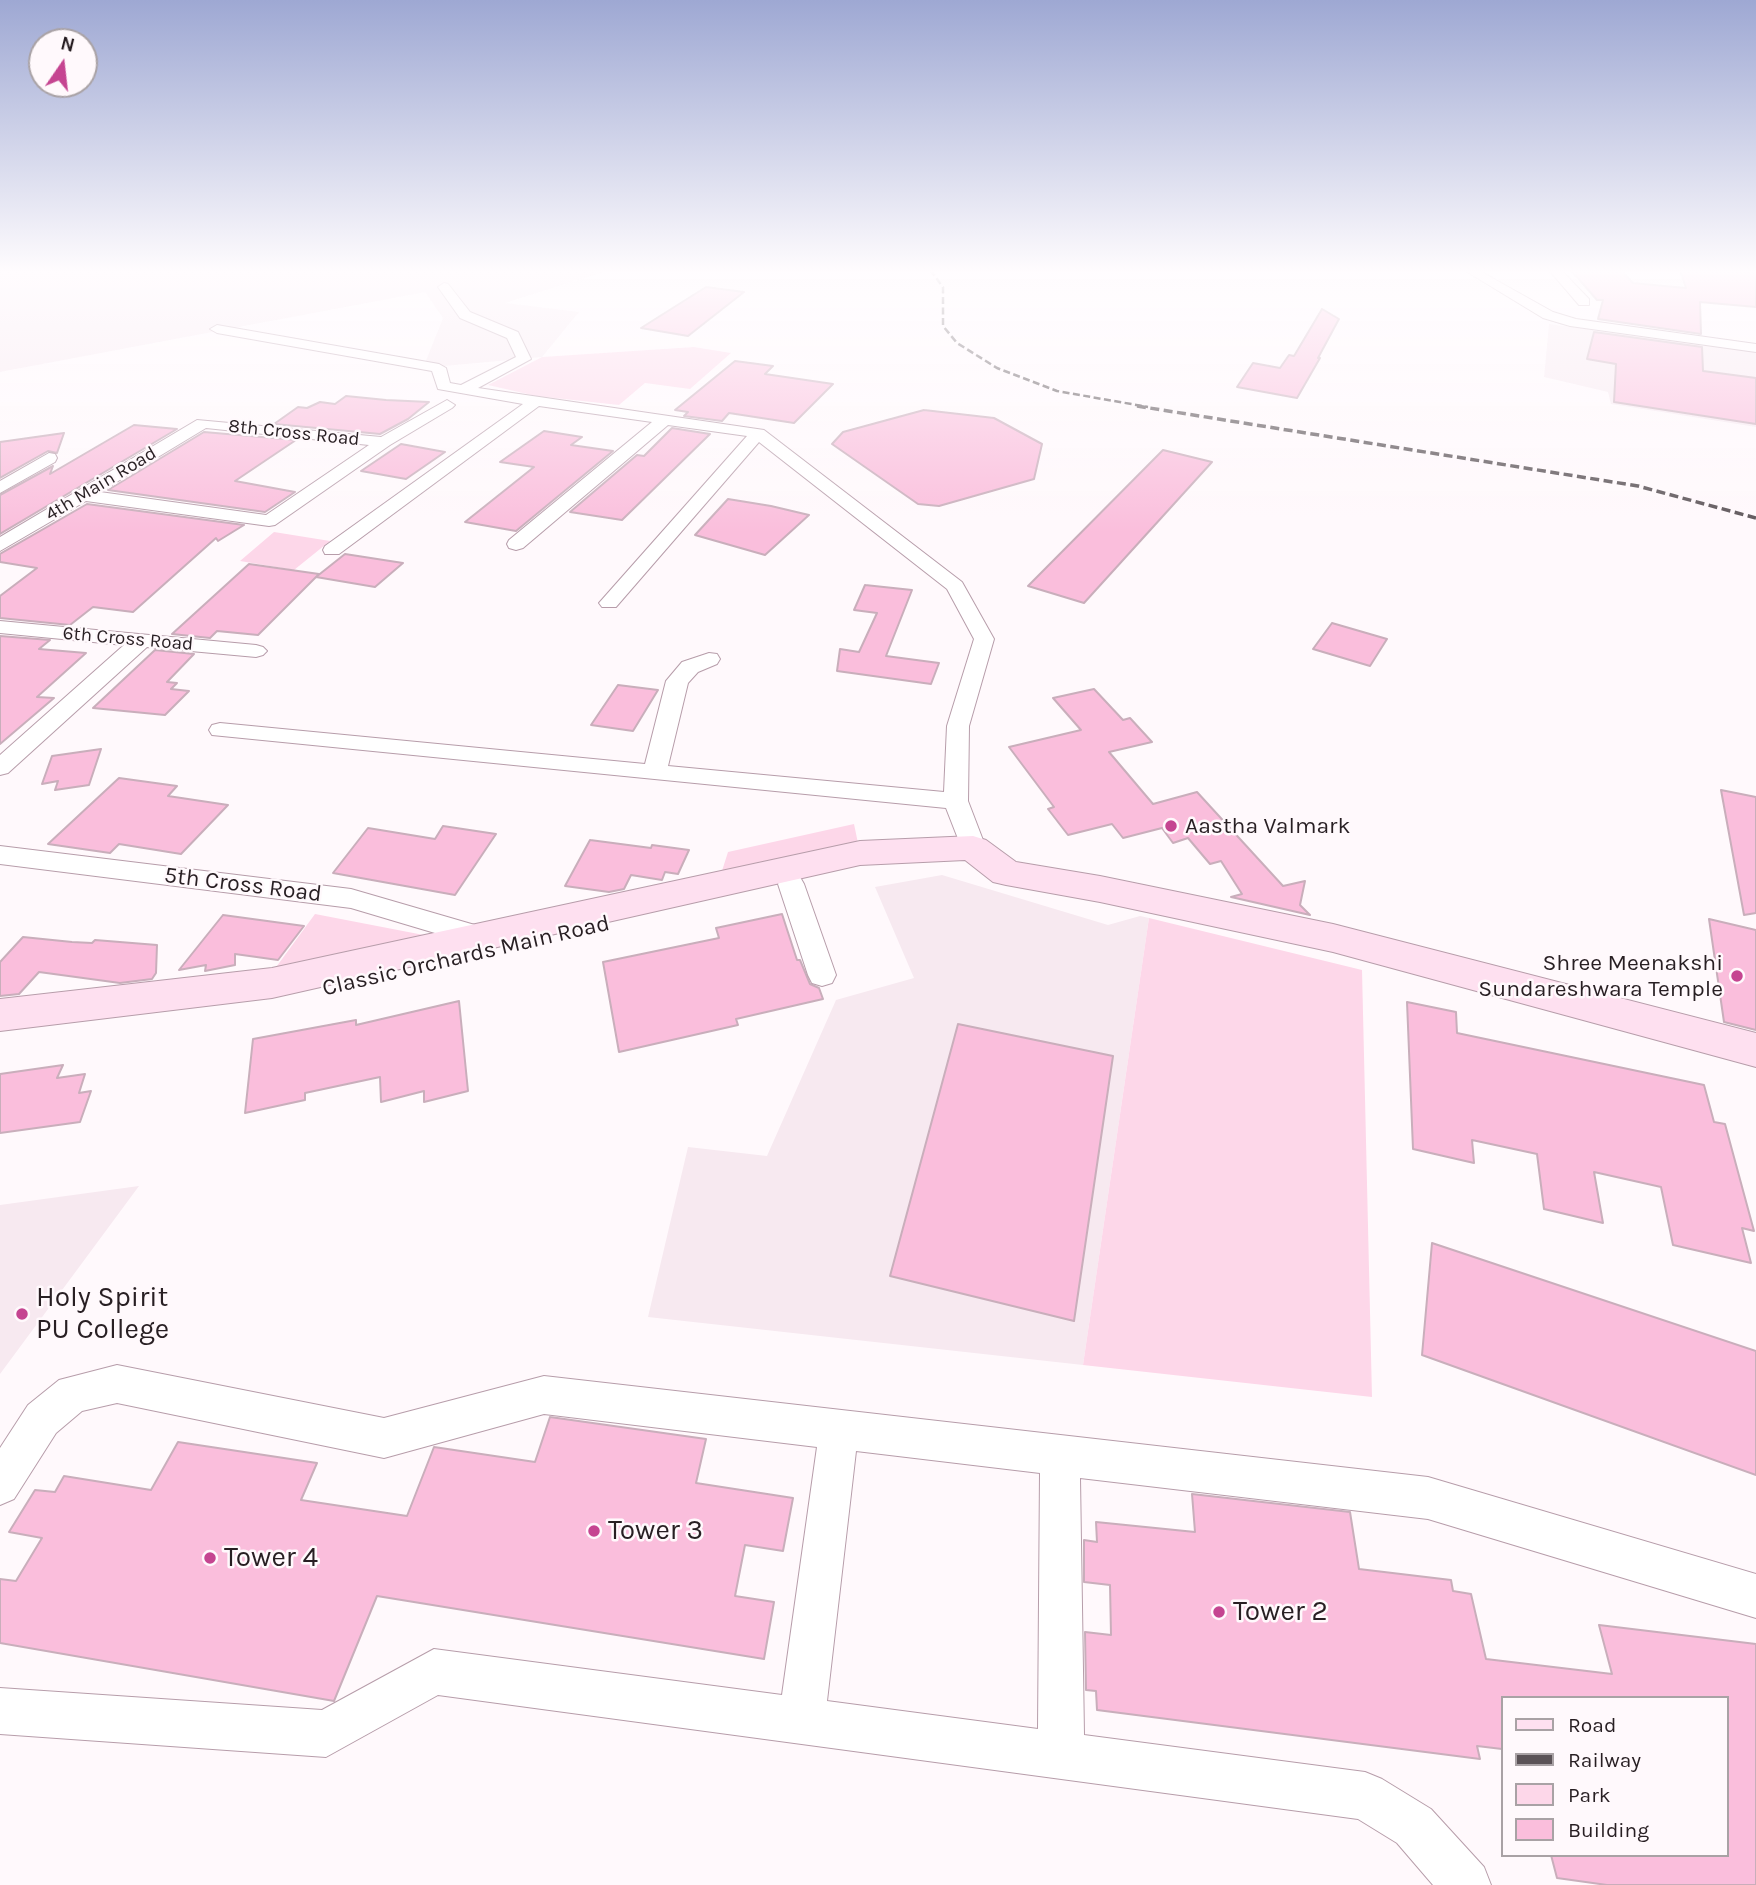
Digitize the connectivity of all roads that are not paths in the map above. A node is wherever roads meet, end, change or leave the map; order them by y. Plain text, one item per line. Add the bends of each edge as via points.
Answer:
1 (382, 358) edge
2 (524, 358) edge
3 (463, 390) junction
4 (535, 402) junction
5 (447, 405) dead end
6 (664, 419) junction
7 (203, 423) joint
8 (758, 433) junction
9 (384, 442) junction
10 (0, 465) edge
11 (0, 488) edge
12 (81, 495) junction
13 (516, 544) dead end
14 (0, 545) edge
15 (332, 550) dead end
16 (609, 603) dead end
17 (0, 627) edge
18 (142, 640) junction
19 (256, 651) dead end
20 (709, 659) dead end
21 (220, 730) dead end
22 (6, 757) edge
23 (655, 772) junction
24 (956, 801) junction
25 (973, 848) junction
26 (928, 852) junction
27 (0, 855) edge
28 (791, 884) junction
29 (482, 937) junction
30 (822, 975) dead end
31 (0, 1015) edge
32 (0, 1032) edge
33 (1756, 1050) edge
34 (839, 1430) junction
35 (1060, 1456) junction
36 (0, 1485) edge
37 (1756, 1596) edge
38 (0, 1712) edge
39 (802, 1721) junction
40 (1061, 1756) junction
41 (1466, 1885) edge

1 - 3 street via 439,368 443,386
2 - 3 street
3 - 4 street
4 - 6 street
4 - 15 street
5 - 9 street
6 - 8 street
6 - 13 street
7 - 9 street, 8th Cross Road
7 - 12 street, 4th Main Road
8 - 16 street
8 - 24 street via 954,586 984,639 958,726
9 - 12 street via 269,521
10 - 11 street via 49,458
12 - 14 street, 4th Main Road
17 - 18 street, 6th Cross Road
18 - 19 street, 6th Cross Road
18 - 22 street
20 - 23 street via 690,667 677,681
21 - 23 street
23 - 24 street
24 - 25 street
25 - 26 street, Classic Orchards Main Road
25 - 33 street via 1006,873 1333,938
26 - 28 street, Classic Orchards Main Road
26 - 29 street, Classic Orchards Main Road via 860,853
27 - 29 street, 5th Cross Road via 351,899
28 - 30 street
28 - 32 street, Classic Orchards Main Road via 270,1000
29 - 31 street, Classic Orchards Main Road via 272,983
34 - 35 street
34 - 36 street via 544,1395 384,1438 117,1384 73,1394 42,1419
34 - 39 street
35 - 37 street via 1428,1498
35 - 40 street
38 - 39 street via 326,1734 435,1672
39 - 40 street
40 - 41 street via 1365,1796 1414,1826

